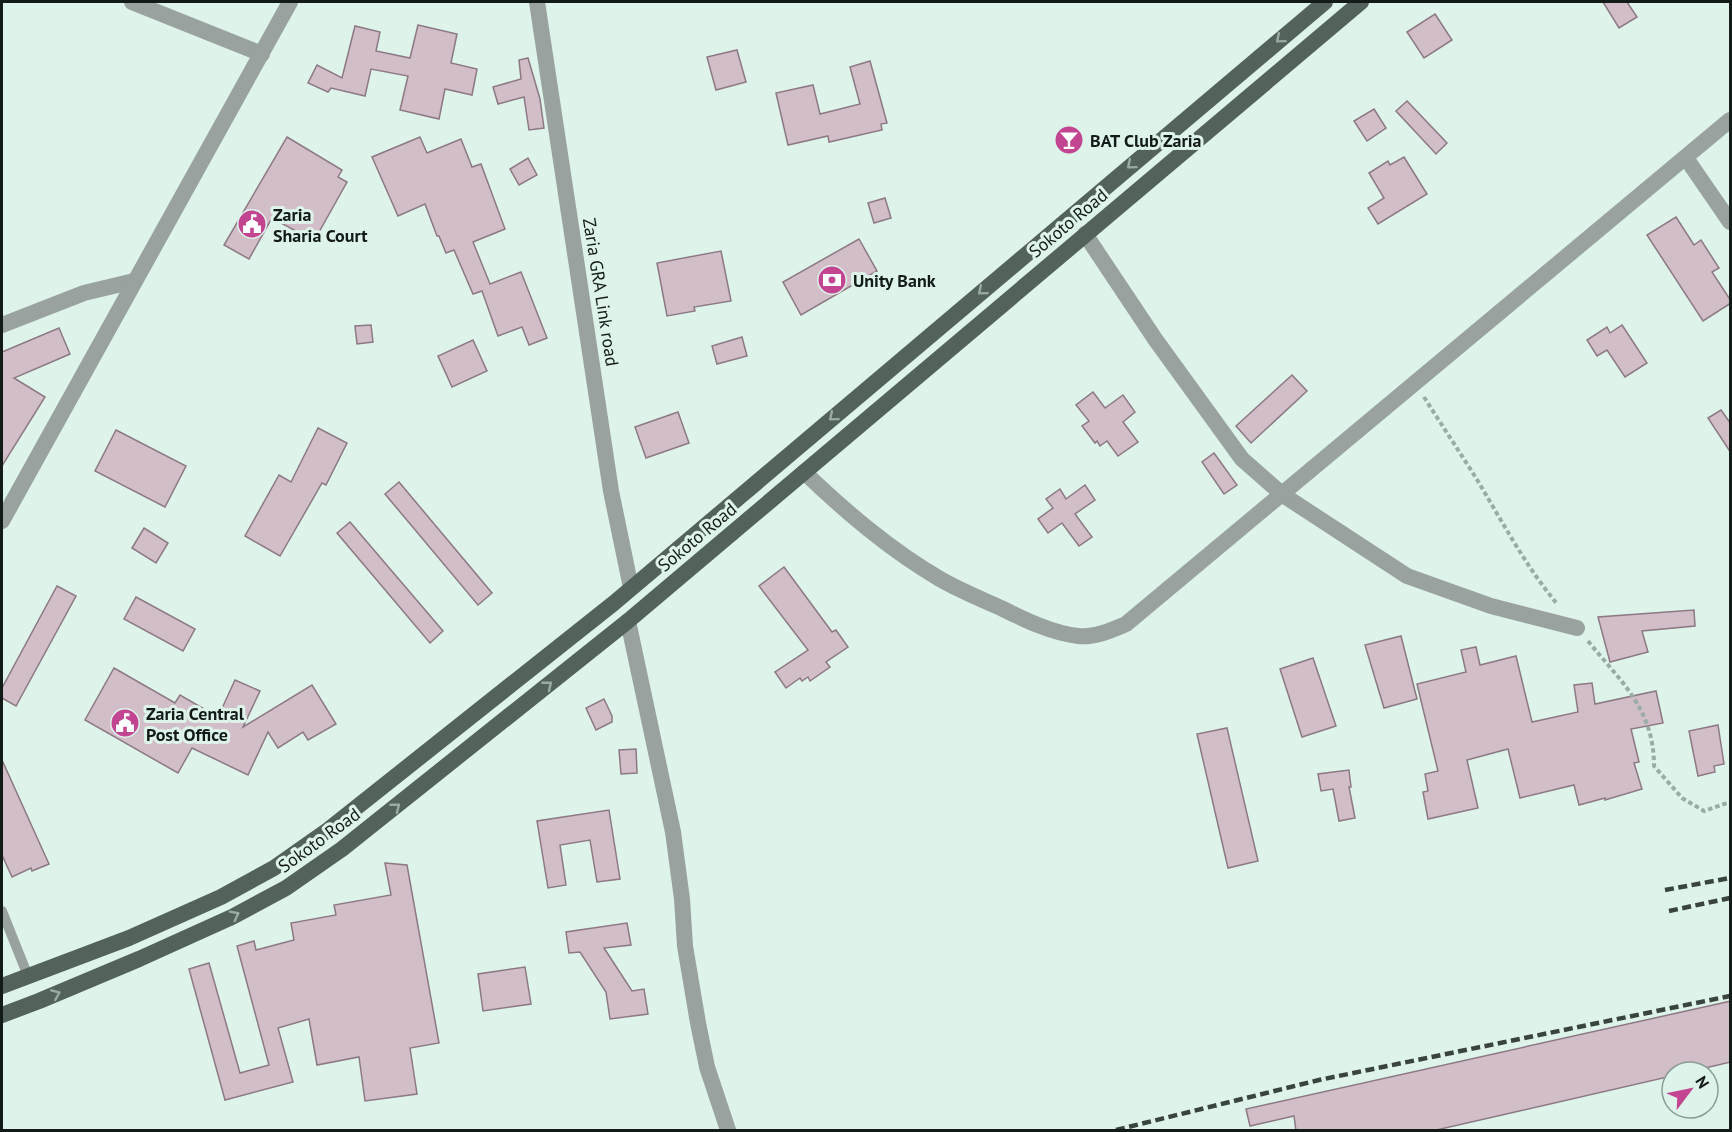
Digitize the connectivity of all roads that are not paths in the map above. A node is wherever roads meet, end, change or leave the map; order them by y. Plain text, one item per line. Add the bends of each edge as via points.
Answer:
1 (132, 2) edge
2 (290, 2) edge
3 (537, 2) edge
4 (1325, 2) edge
5 (1361, 2) edge
6 (262, 54) junction
7 (1731, 120) edge
8 (1686, 158) junction
9 (1731, 222) edge
10 (1085, 234) junction
11 (134, 281) junction
12 (2, 325) edge
13 (804, 472) junction
14 (1283, 495) junction
15 (2, 521) edge
16 (632, 588) junction
17 (628, 621) junction
18 (1577, 628) dead end
19 (2, 911) edge
20 (28, 976) junction
21 (2, 986) edge
22 (2, 1015) edge
23 (728, 1131) edge

1 - 6 street
2 - 6 street
3 - 16 street, Zaria GRA Link road via 611,491
4 -> 16 main road, Sokoto Road
5 - 10 main road, Sokoto Road
6 - 11 street
7 - 8 street
8 - 9 street
8 - 14 street
10 - 13 main road, Sokoto Road
10 - 14 street via 1242,459
11 - 12 street via 84,293
11 - 15 street
13 - 14 street via 893,549 941,580 1059,633 1081,636 1126,624
13 - 17 main road, Sokoto Road
14 - 18 street via 1407,576 1491,606
16 - 20 main road, Sokoto Road via 380,790 274,868 221,897 129,938
22 -> 17 main road, Sokoto Road via 139,959 286,888 394,809
17 - 23 street via 673,832 698,1023 707,1067
19 - 20 lane
20 - 21 main road, Sokoto Road

